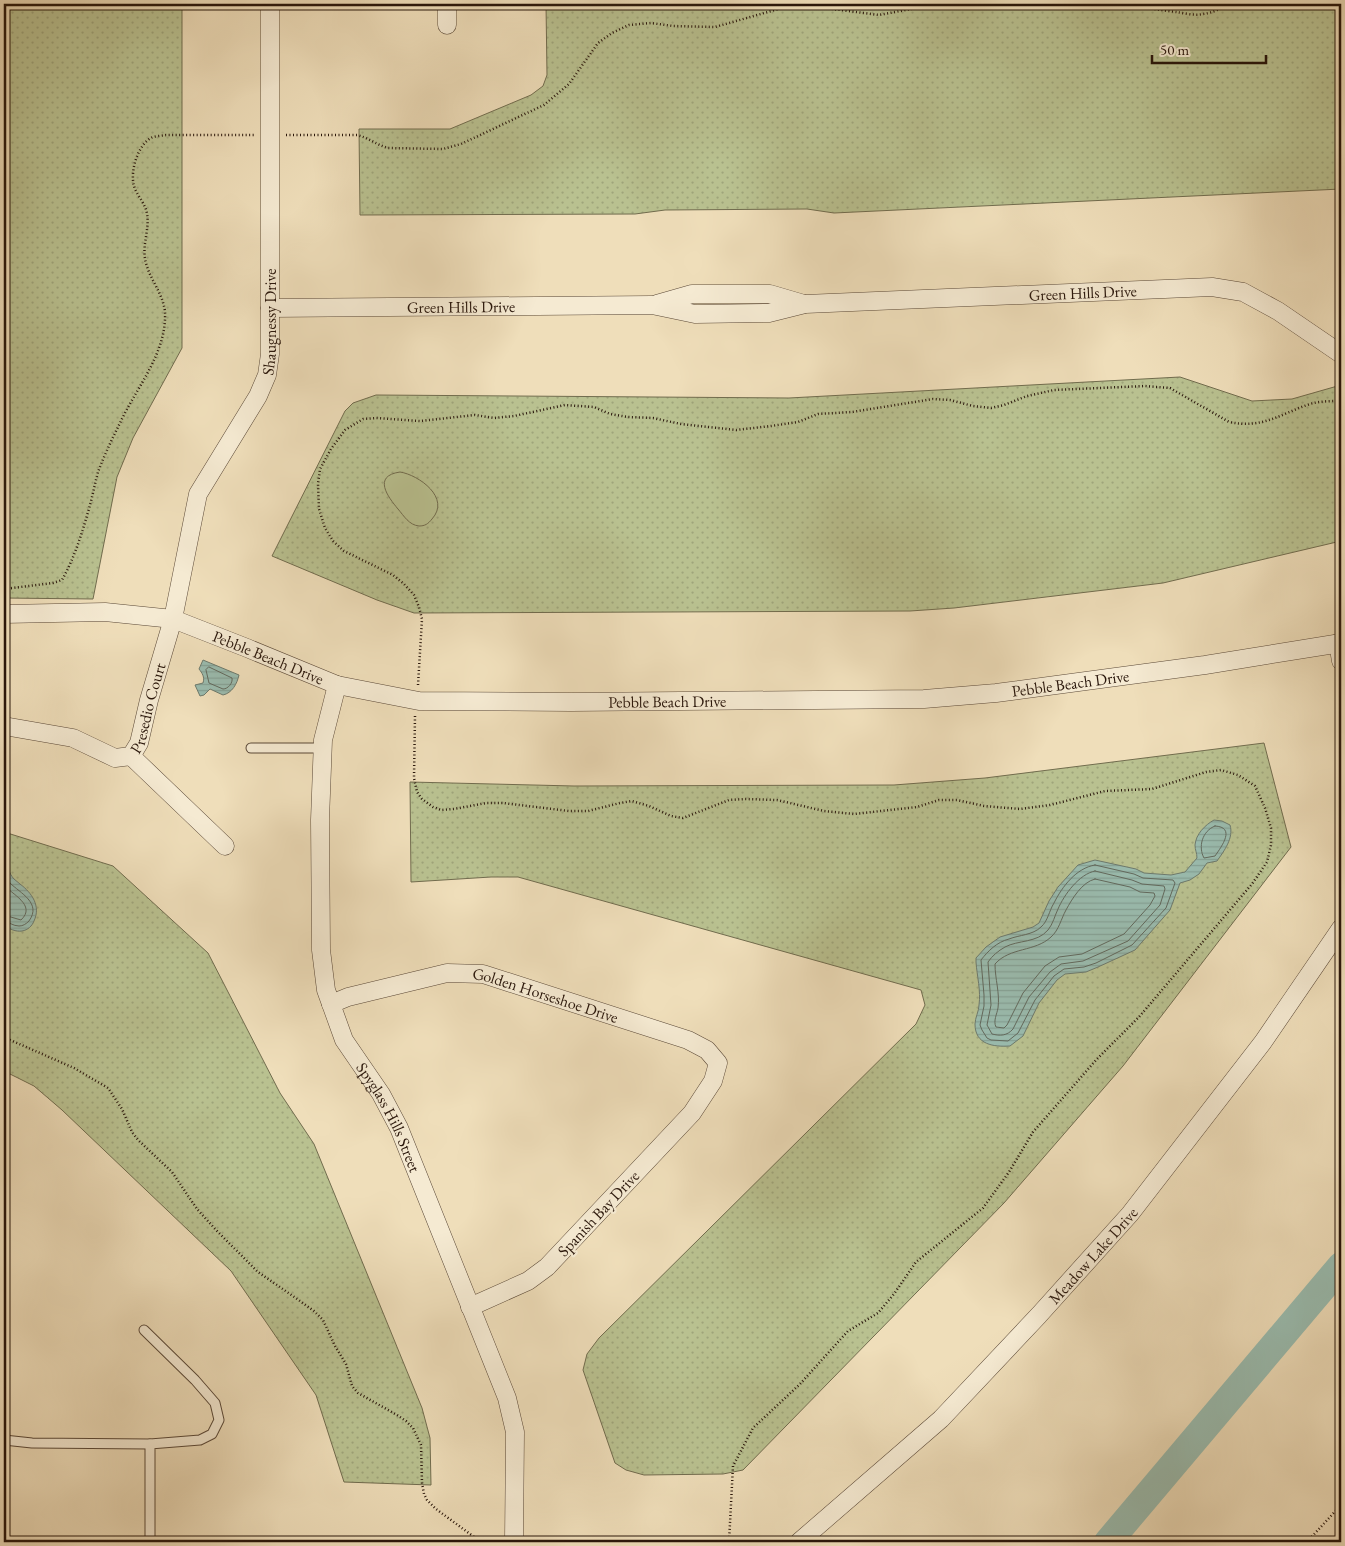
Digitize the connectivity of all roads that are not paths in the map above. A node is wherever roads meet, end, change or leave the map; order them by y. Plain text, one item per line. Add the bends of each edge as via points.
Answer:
1 (270, 4) edge
2 (447, 4) edge
3 (447, 25) dead end
4 (270, 308) junction
5 (1341, 354) edge
6 (4, 614) edge
7 (173, 619) junction
8 (1340, 643) edge
9 (1341, 661) edge
10 (337, 685) junction
11 (4, 726) edge
12 (251, 748) dead end
13 (323, 748) junction
14 (131, 756) junction
15 (225, 846) dead end
16 (1341, 928) edge
17 (332, 1004) junction
18 (705, 1094) joint
19 (470, 1307) junction
20 (144, 1330) dead end
21 (4, 1440) edge
22 (150, 1444) junction
23 (150, 1542) edge
24 (514, 1542) edge
25 (798, 1542) edge

1 - 4 street, Shaugnessy Drive
2 - 3 street
4 - 5 street, Green Hills Drive via 652,305 695,314 769,314 805,304 1212,286 1243,292 1278,311
4 - 7 street, Shaugnessy Drive via 267,375 258,396 198,494
6 - 7 street, Pebble Beach Drive via 105,612
7 - 10 street, Pebble Beach Drive
7 - 14 street, Presedio Court via 139,743
8 - 9 street
8 - 10 street, Pebble Beach Drive via 1206,665 996,693 924,699 416,700
10 - 13 street, Spyglass Hills Street
11 - 14 street, Presedio Court via 73,738 115,758
12 - 13 lane
13 - 17 street, Spyglass Hills Street via 321,950 326,990
14 - 15 street
16 - 25 street, Meadow Lake Drive via 1263,1042 1130,1214 941,1419
17 - 18 street, Golden Horseshoe Drive via 447,972 483,974 688,1040 708,1050 718,1063
17 - 19 street, Spyglass Hills Street via 344,1040 381,1094 399,1128
18 - 19 street, Spanish Bay Drive via 692,1113 547,1267 528,1282
19 - 24 street, Spyglass Hills Street via 507,1398 515,1432
20 - 22 lane via 215,1403 219,1420 212,1434 200,1440
21 - 22 lane
22 - 23 lane

